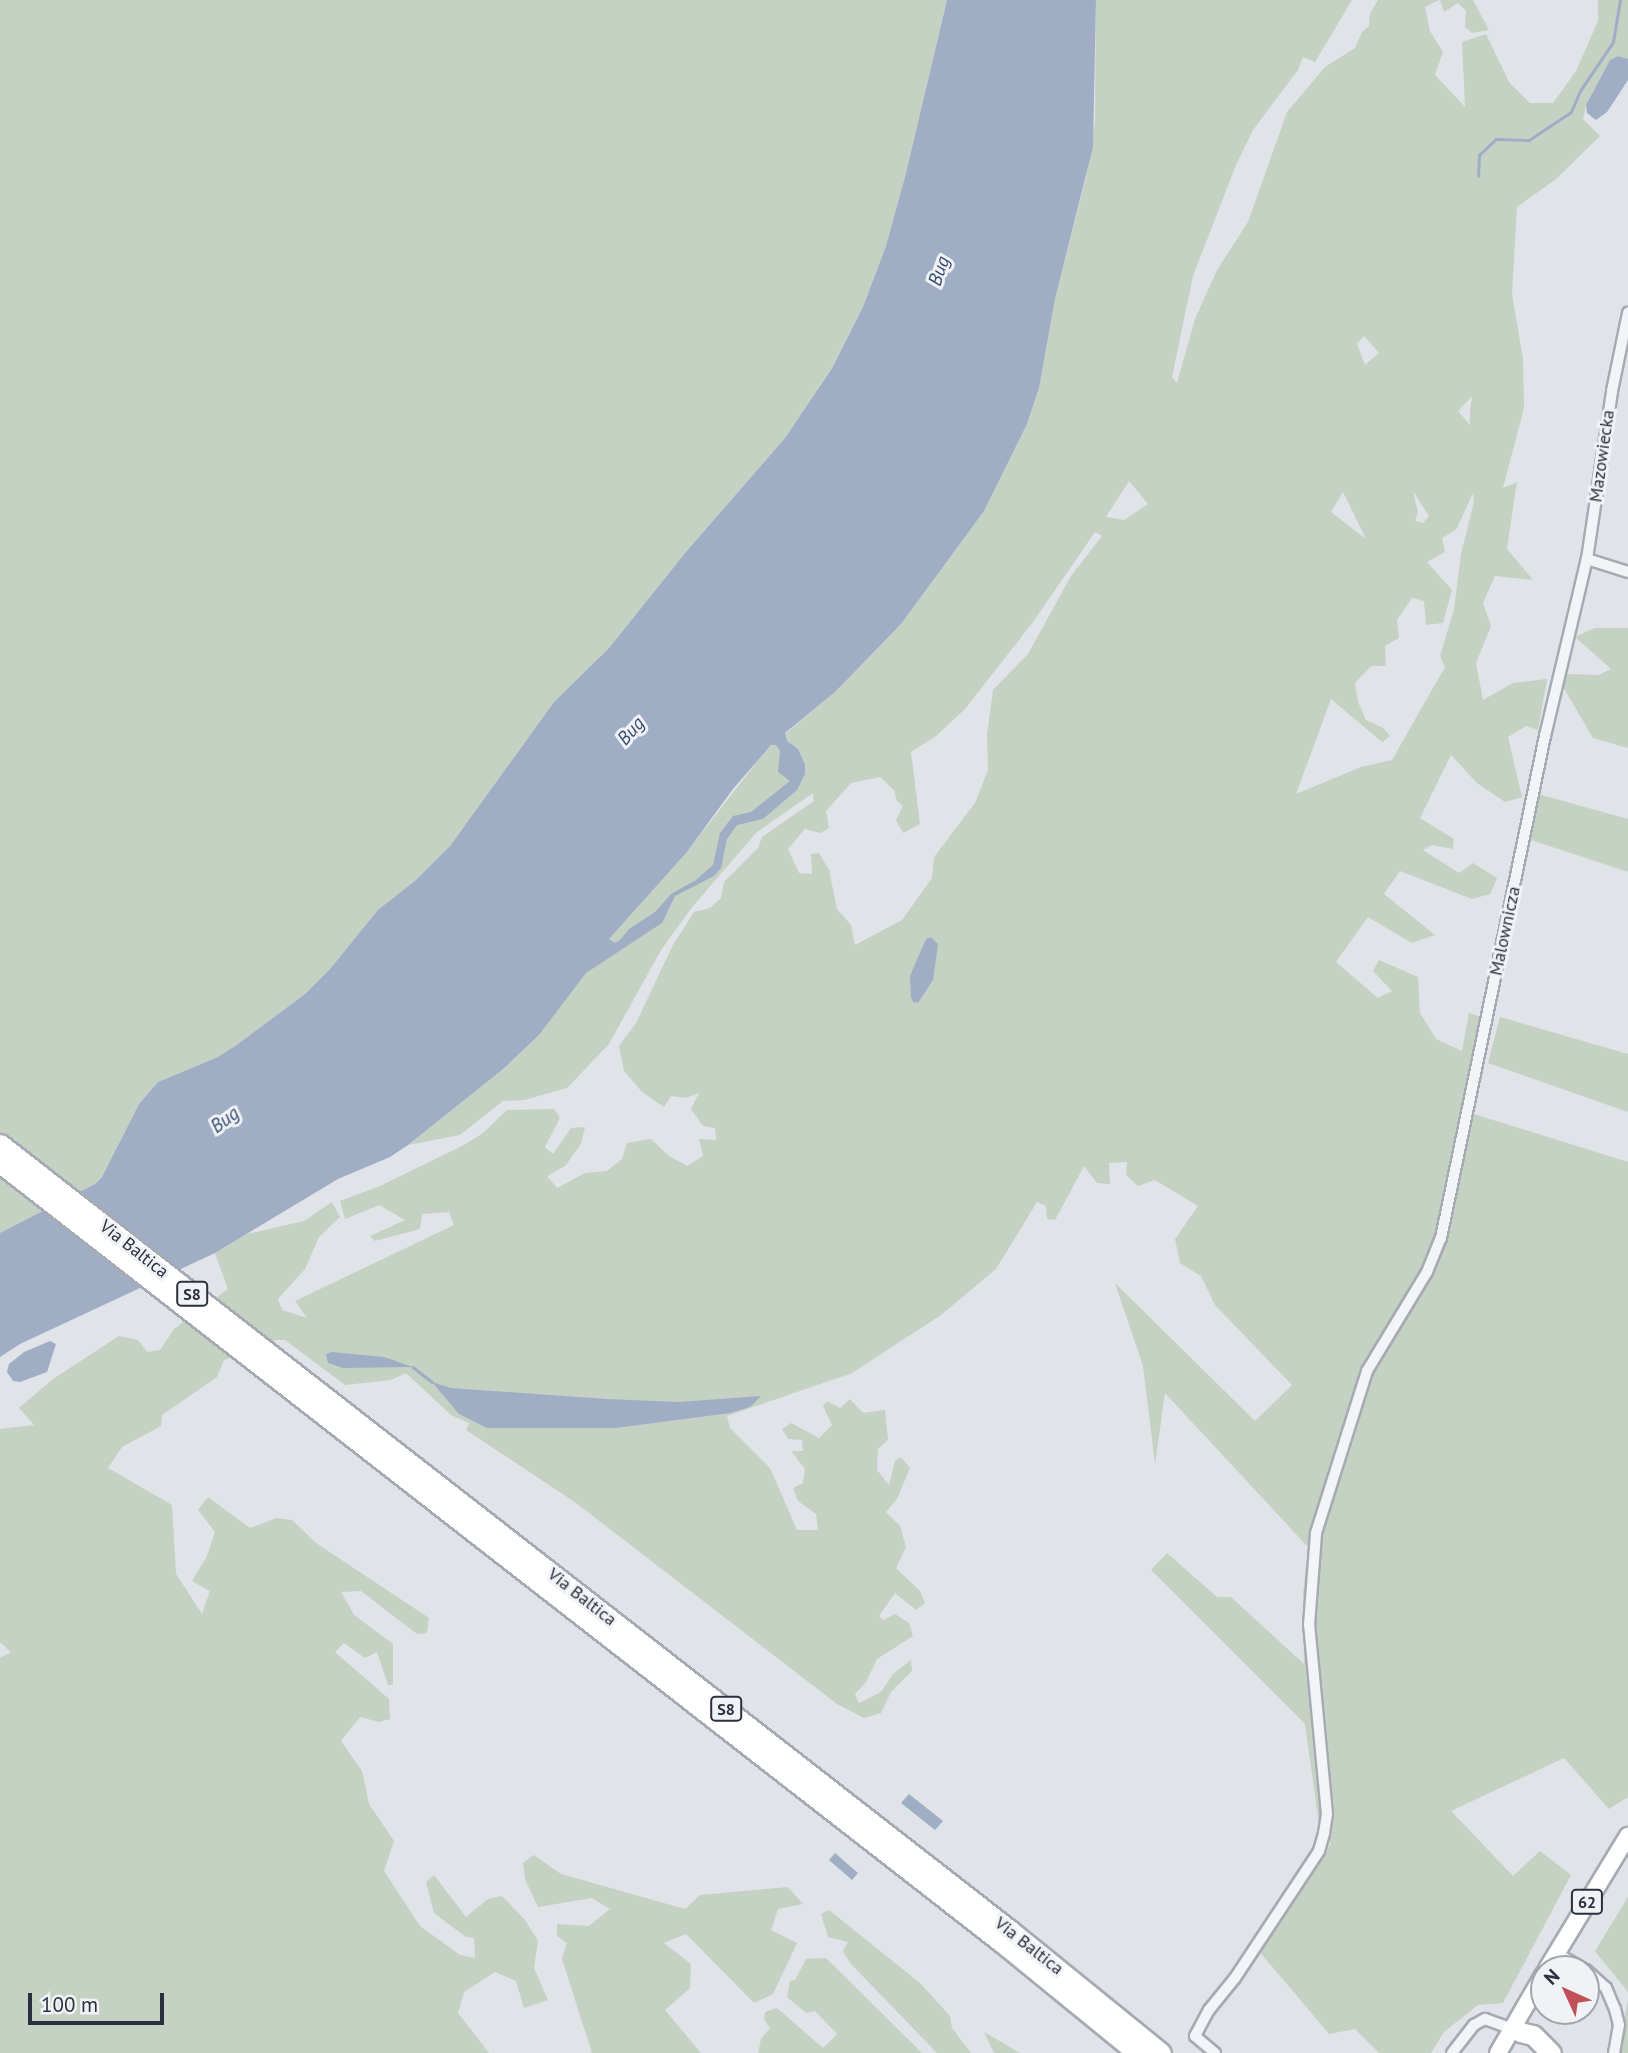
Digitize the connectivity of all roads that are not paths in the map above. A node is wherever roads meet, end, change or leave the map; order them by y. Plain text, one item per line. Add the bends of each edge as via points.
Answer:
1 (1628, 313) edge
2 (1587, 559) junction
3 (1628, 572) edge
4 (0, 1144) edge
5 (0, 1163) edge
6 (379, 1449) junction
7 (1628, 1836) edge
8 (1628, 1850) edge
9 (1562, 1955) edge
10 (1562, 1955) edge
11 (1600, 1983) edge
12 (1530, 2002) edge
13 (1530, 2011) edge
14 (1516, 2030) junction
15 (1137, 2053) edge
16 (1161, 2053) edge
17 (1215, 2053) edge
18 (1452, 2053) edge
19 (1498, 2053) edge
20 (1508, 2053) edge
21 (1536, 2053) edge
22 (1551, 2053) edge
23 (1614, 2053) edge

1 - 2 street, Mazowiecka
2 - 3 street
2 - 17 street, Malownicza via 1555,687 1441,1238 1367,1371 1316,1533 1309,1625 1327,1814 1324,1833 1319,1851 1195,2036
4 - 6 highway, Via Baltica / S8
5 - 6 highway, Via Baltica / S8
6 - 15 highway, Via Baltica / S8
6 - 16 highway, Via Baltica / S8 via 1011,1931
7 - 9 main road, 62
8 - 10 main road, 62
11 - 23 street via 1619,2025
12 - 14 main road
13 - 14 main road
14 - 18 street via 1485,2019 1474,2025
14 - 19 main road
14 - 20 main road
14 - 21 highway
14 - 22 highway via 1533,2035

